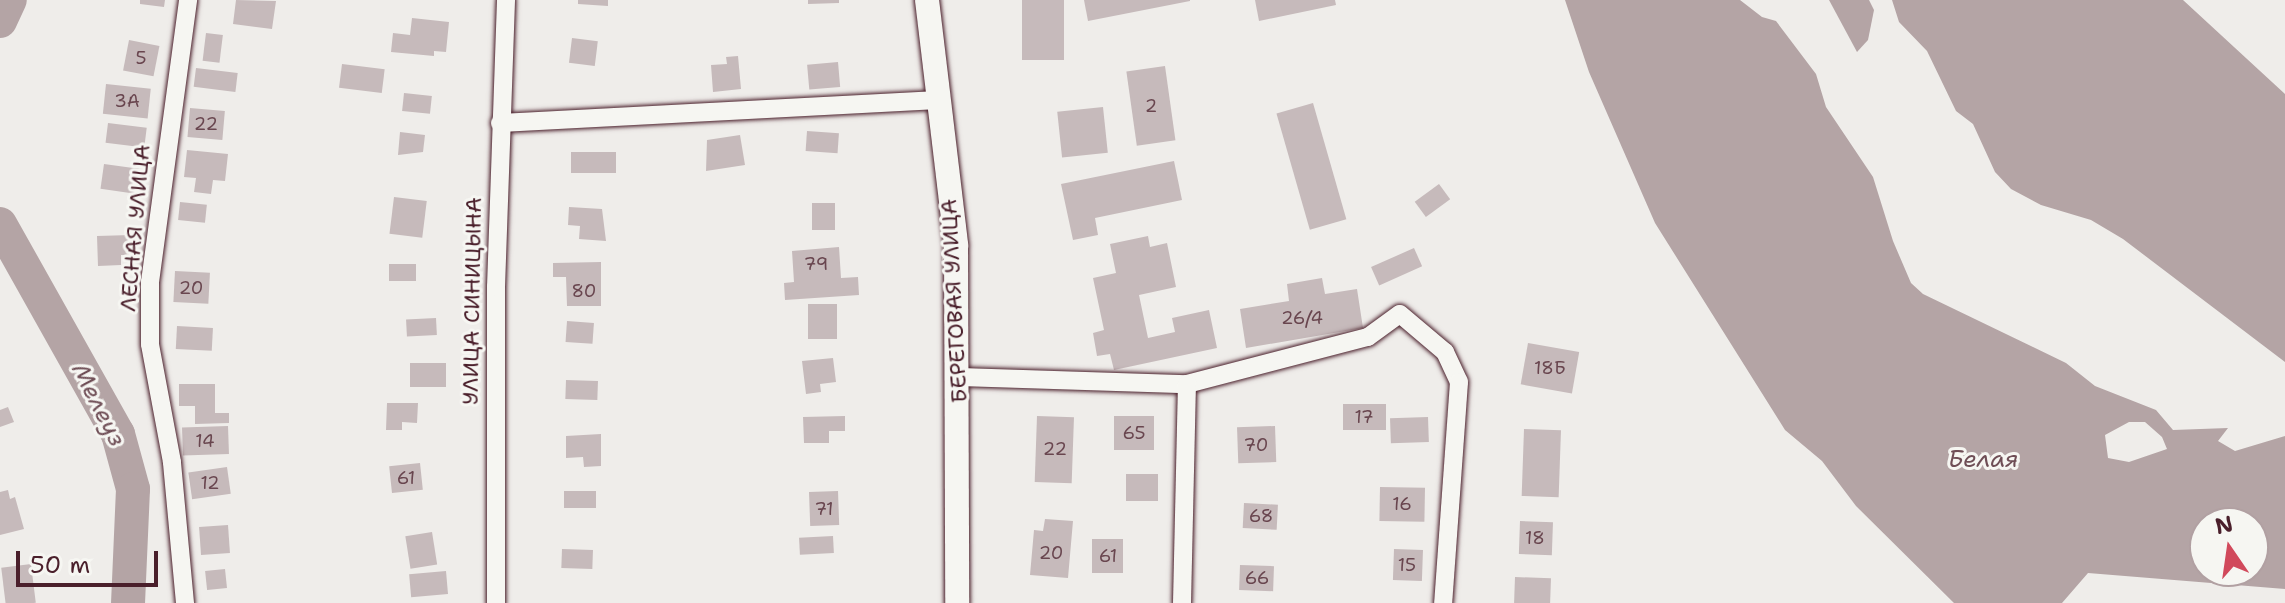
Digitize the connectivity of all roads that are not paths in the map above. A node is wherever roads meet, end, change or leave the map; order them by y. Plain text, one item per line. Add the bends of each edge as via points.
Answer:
1 (188, 0) edge
2 (506, 0) edge
3 (927, 0) edge
4 (938, 100) junction
5 (500, 123) junction
6 (960, 377) junction
7 (1187, 384) junction
8 (185, 603) edge
9 (496, 603) edge
10 (957, 603) edge
11 (1182, 603) edge
12 (1443, 603) edge

1 - 8 street, ЛЕСНАЯ УЛИЦА via 150,282 150,344 172,462
2 - 5 street, УЛИЦА СИНИЦЫНА
3 - 4 main road, БЕРЕГОВАЯ УЛИЦА
4 - 5 street
4 - 6 main road, БЕРЕГОВАЯ УЛИЦА via 956,245
5 - 9 street, УЛИЦА СИНИЦЫНА
6 - 7 street
6 - 10 main road, БЕРЕГОВАЯ УЛИЦА
7 - 11 street
7 - 12 street via 1368,337 1400,314 1445,352 1459,382

